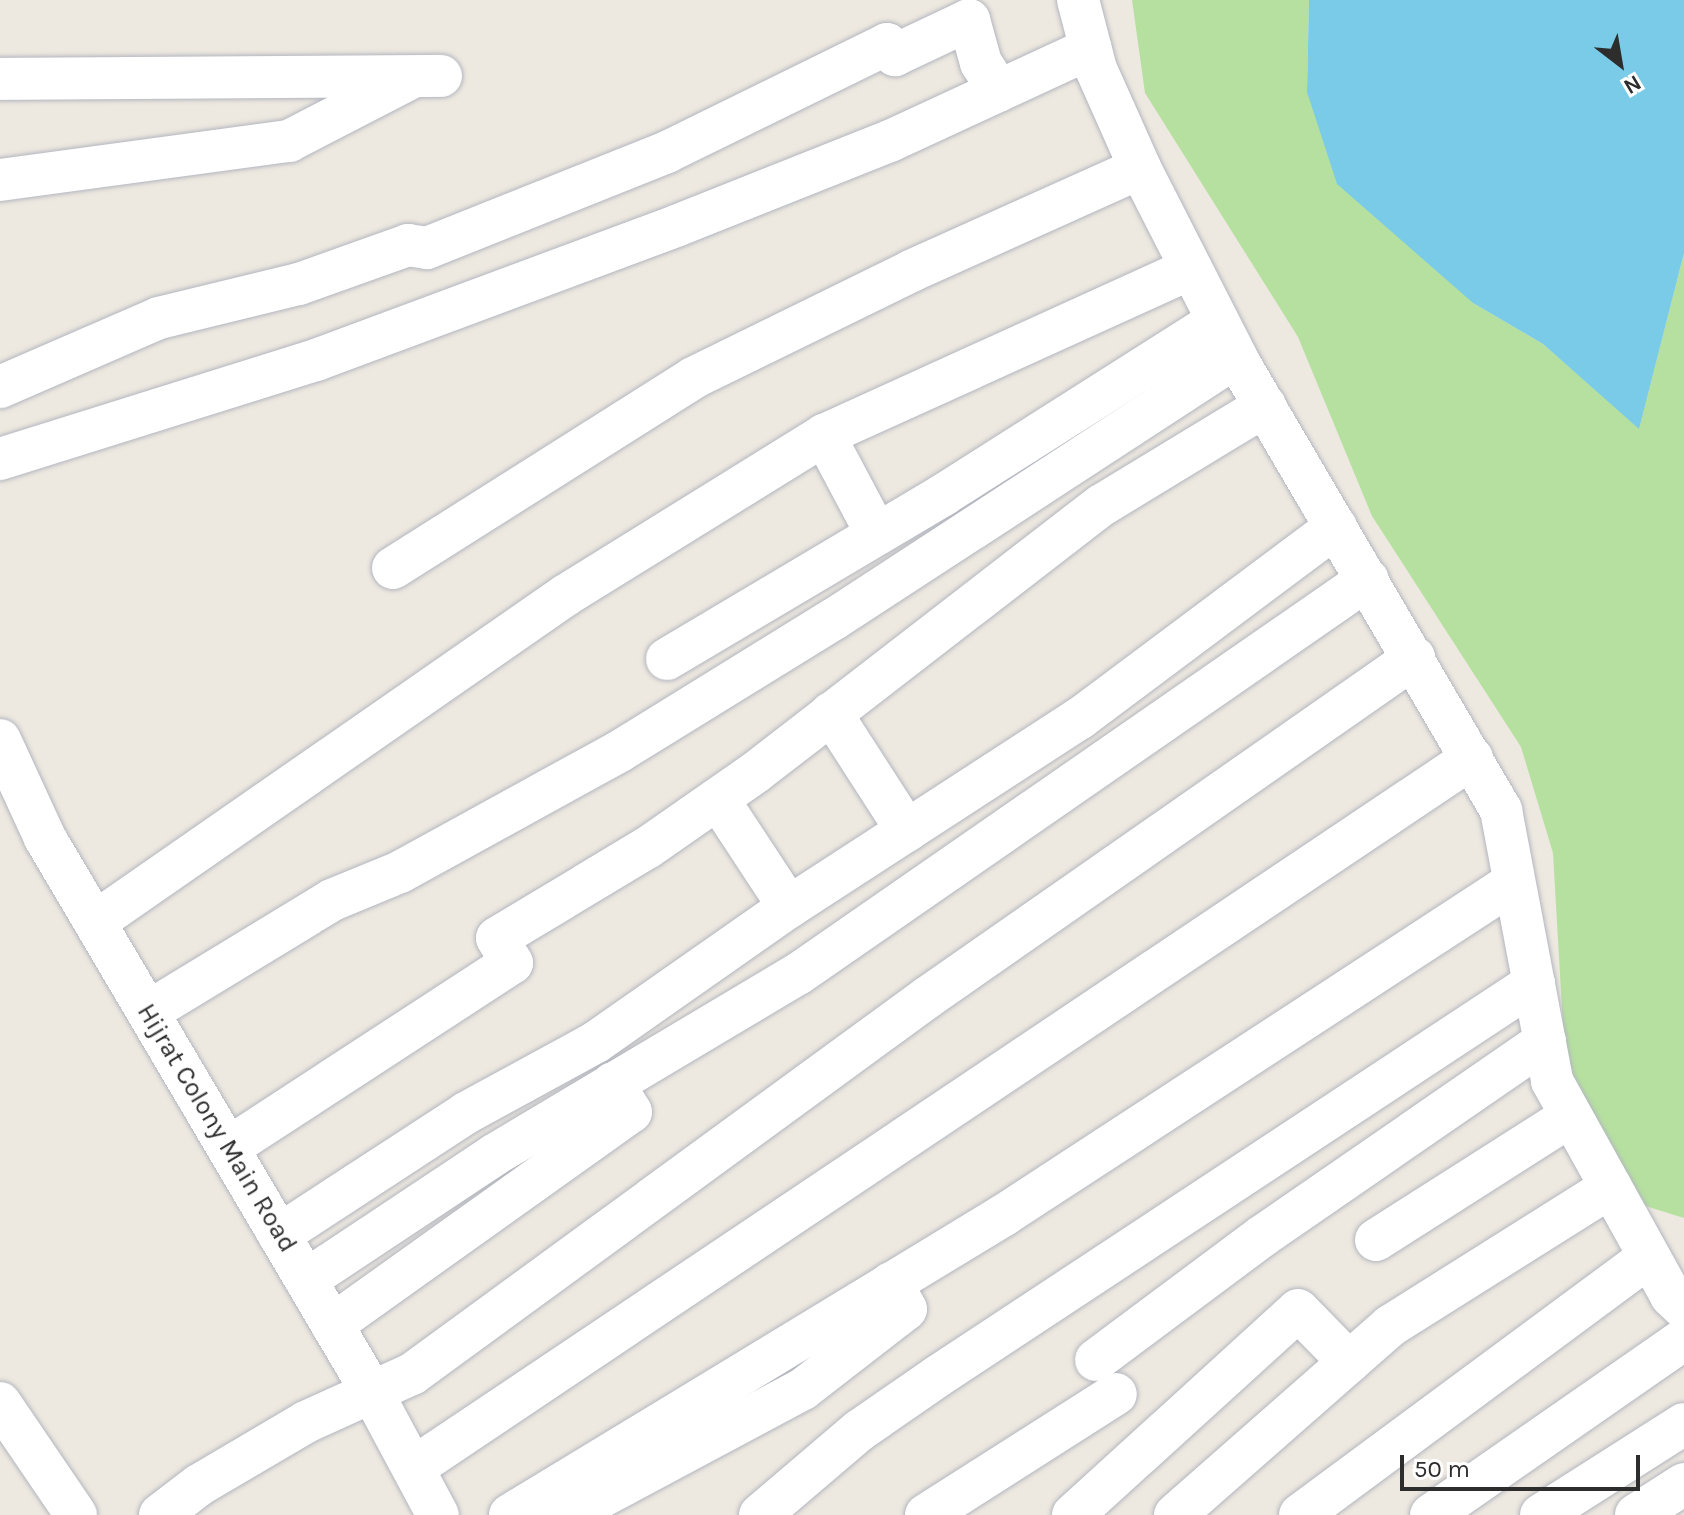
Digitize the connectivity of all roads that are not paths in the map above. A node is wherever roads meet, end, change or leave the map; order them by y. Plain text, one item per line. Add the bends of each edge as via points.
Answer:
1 (1078, 0) edge
2 (1091, 48) junction
3 (0, 79) edge
4 (999, 91) junction
5 (1140, 168) junction
6 (0, 180) edge
7 (1190, 269) junction
8 (1227, 339) junction
9 (0, 387) edge
10 (1265, 406) junction
11 (824, 435) junction
12 (0, 459) edge
13 (1336, 527) junction
14 (875, 531) junction
15 (393, 568) dead end
16 (1368, 579) junction
17 (1414, 658) junction
18 (667, 659) dead end
19 (831, 713) junction
20 (0, 740) edge
21 (1472, 758) junction
22 (718, 799) junction
23 (907, 831) junction
24 (1514, 882) junction
25 (789, 907) junction
26 (95, 922) junction
27 (1534, 983) junction
28 (148, 1012) junction
29 (1545, 1041) junction
30 (613, 1083) junction
31 (1571, 1116) junction
32 (228, 1148) junction
33 (1611, 1187) junction
34 (279, 1235) junction
35 (1376, 1240) dead end
36 (1649, 1257) junction
37 (306, 1280) junction
38 (891, 1283) junction
39 (1684, 1308) edge
40 (332, 1325) junction
41 (1684, 1339) edge
42 (1349, 1362) junction
43 (373, 1394) junction
44 (0, 1403) edge
45 (1684, 1424) edge
46 (413, 1468) junction
47 (1684, 1484) edge
48 (76, 1515) edge
49 (160, 1515) edge
50 (438, 1515) edge
51 (510, 1515) edge
52 (567, 1515) edge
53 (760, 1515) edge
54 (926, 1515) edge
55 (1073, 1515) edge
56 (1175, 1515) edge
57 (1300, 1515) edge
58 (1431, 1515) edge
59 (1541, 1515) edge
60 (1636, 1515) edge

1 - 2 street
2 - 4 street
2 - 5 street
3 - 6 street via 428,76 289,141
4 - 9 street via 981,63 969,20 895,55 887,44 667,152 427,248 408,245 299,284 159,318
4 - 12 street via 890,141 676,226 316,360
5 - 7 street
5 - 15 street via 911,271 693,378
7 - 8 street
7 - 11 street
8 - 10 street
8 - 14 street
8 - 28 street via 834,619 620,751 400,872 332,900
10 - 13 street
10 - 19 street via 1102,505
11 - 14 street
11 - 26 street via 566,595
13 - 16 street
13 - 23 street via 1079,719
14 - 18 street
16 - 17 street
16 - 30 street via 798,974
17 - 21 street
17 - 43 street via 928,997 412,1374
19 - 22 street
19 - 23 street
20 - 26 street, Hijrat Colony Main Road via 45,838
21 - 24 street via 1501,810
21 - 46 street
22 - 25 street
22 - 32 street via 497,938 512,963
23 - 25 street
24 - 27 street
24 - 38 street
25 - 34 street via 596,1042 466,1113
26 - 28 street, Hijrat Colony Main Road
27 - 29 street
27 - 53 street via 938,1376 860,1430
28 - 32 street, Hijrat Colony Main Road
29 - 31 street via 1552,1081
29 - 54 street via 1261,1237 1106,1377
30 - 37 street
30 - 40 street via 631,1112
31 - 33 street
31 - 35 street
32 - 34 street, Hijrat Colony Main Road
33 - 36 street
33 - 42 street via 1390,1326
34 - 37 street, Hijrat Colony Main Road
36 - 39 street
36 - 57 street
37 - 40 street, Hijrat Colony Main Road
38 - 51 street
38 - 52 street via 906,1309 803,1389
40 - 43 street, Hijrat Colony Main Road
41 - 58 street
42 - 55 street via 1298,1310
42 - 56 street
43 - 46 street, Hijrat Colony Main Road
43 - 49 street via 306,1422 199,1485
44 - 48 street
45 - 59 street
46 - 50 street, Hijrat Colony Main Road
47 - 60 street

